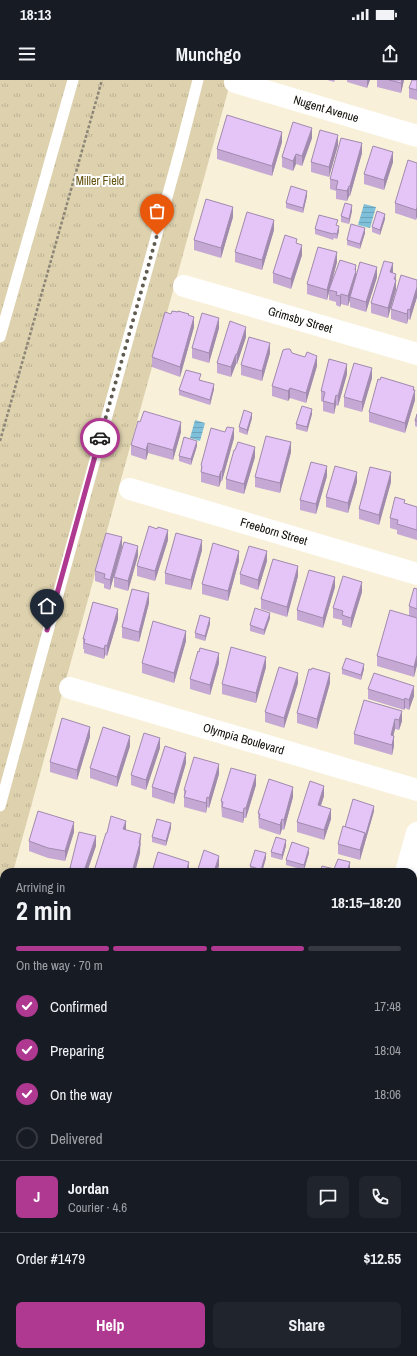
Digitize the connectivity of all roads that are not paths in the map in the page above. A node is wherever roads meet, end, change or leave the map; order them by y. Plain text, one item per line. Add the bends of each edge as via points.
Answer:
1 (73, 80) edge
2 (198, 80) edge
3 (235, 82) dead end
4 (417, 136) edge
5 (184, 286) dead end
6 (0, 337) edge
7 (417, 354) edge
8 (130, 489) dead end
9 (417, 574) edge
10 (70, 688) dead end
11 (417, 790) edge
12 (0, 806) edge
13 (417, 833) edge
14 (407, 868) edge

1 - 6 lane
2 - 12 lane
3 - 4 street, Nugent Avenue
5 - 7 street, Grimsby Street
8 - 9 street, Freeborn Street
10 - 11 street, Olympia Boulevard
13 - 14 street

